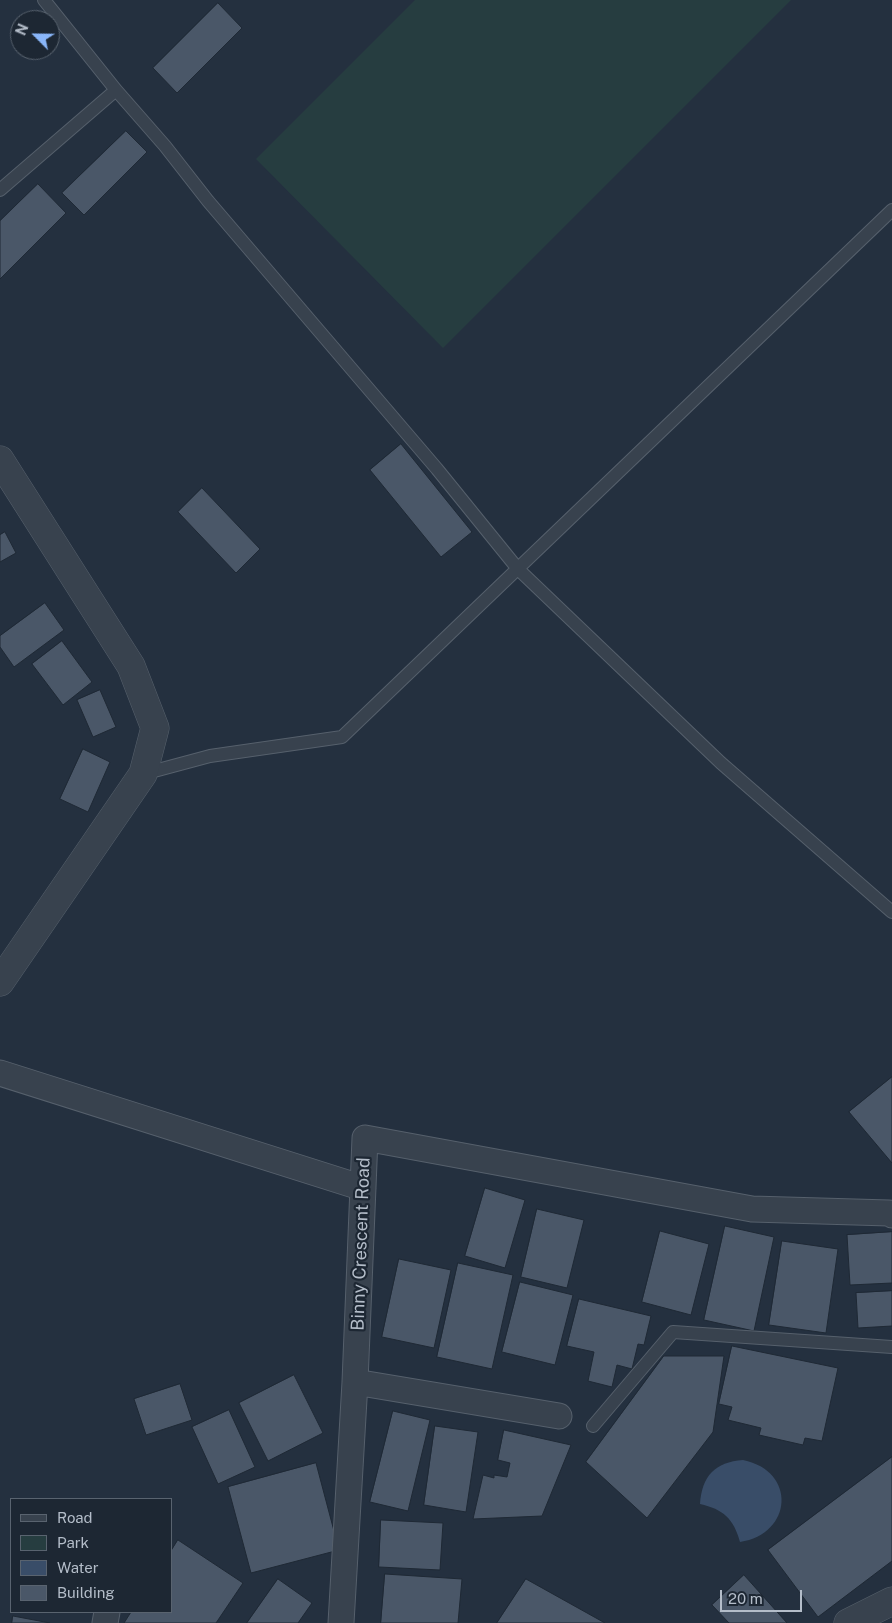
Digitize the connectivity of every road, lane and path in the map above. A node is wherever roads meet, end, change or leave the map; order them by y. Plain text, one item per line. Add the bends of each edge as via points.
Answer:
1 (44, 0) edge
2 (116, 90) junction
3 (0, 190) edge
4 (892, 210) edge
5 (0, 460) edge
6 (518, 569) junction
7 (143, 774) junction
8 (892, 912) edge
9 (0, 982) edge
10 (0, 1073) edge
11 (363, 1188) junction
12 (892, 1215) edge
13 (892, 1347) edge
14 (356, 1382) junction
15 (559, 1416) dead end
16 (593, 1426) dead end
17 (892, 1600) edge
18 (341, 1623) edge
19 (848, 1623) edge

1 - 2 lane
2 - 3 lane
2 - 6 lane
4 - 6 lane
5 - 7 street via 131,666 155,728
6 - 7 lane via 342,737 210,756
6 - 8 lane via 722,763
7 - 9 street
10 - 11 street
11 - 12 street, Binny Crescent Road via 365,1138 752,1209
11 - 14 street, Binny Crescent Road
13 - 16 lane via 673,1332
14 - 15 street
14 - 18 street, Binny Crescent Road
17 - 19 street

